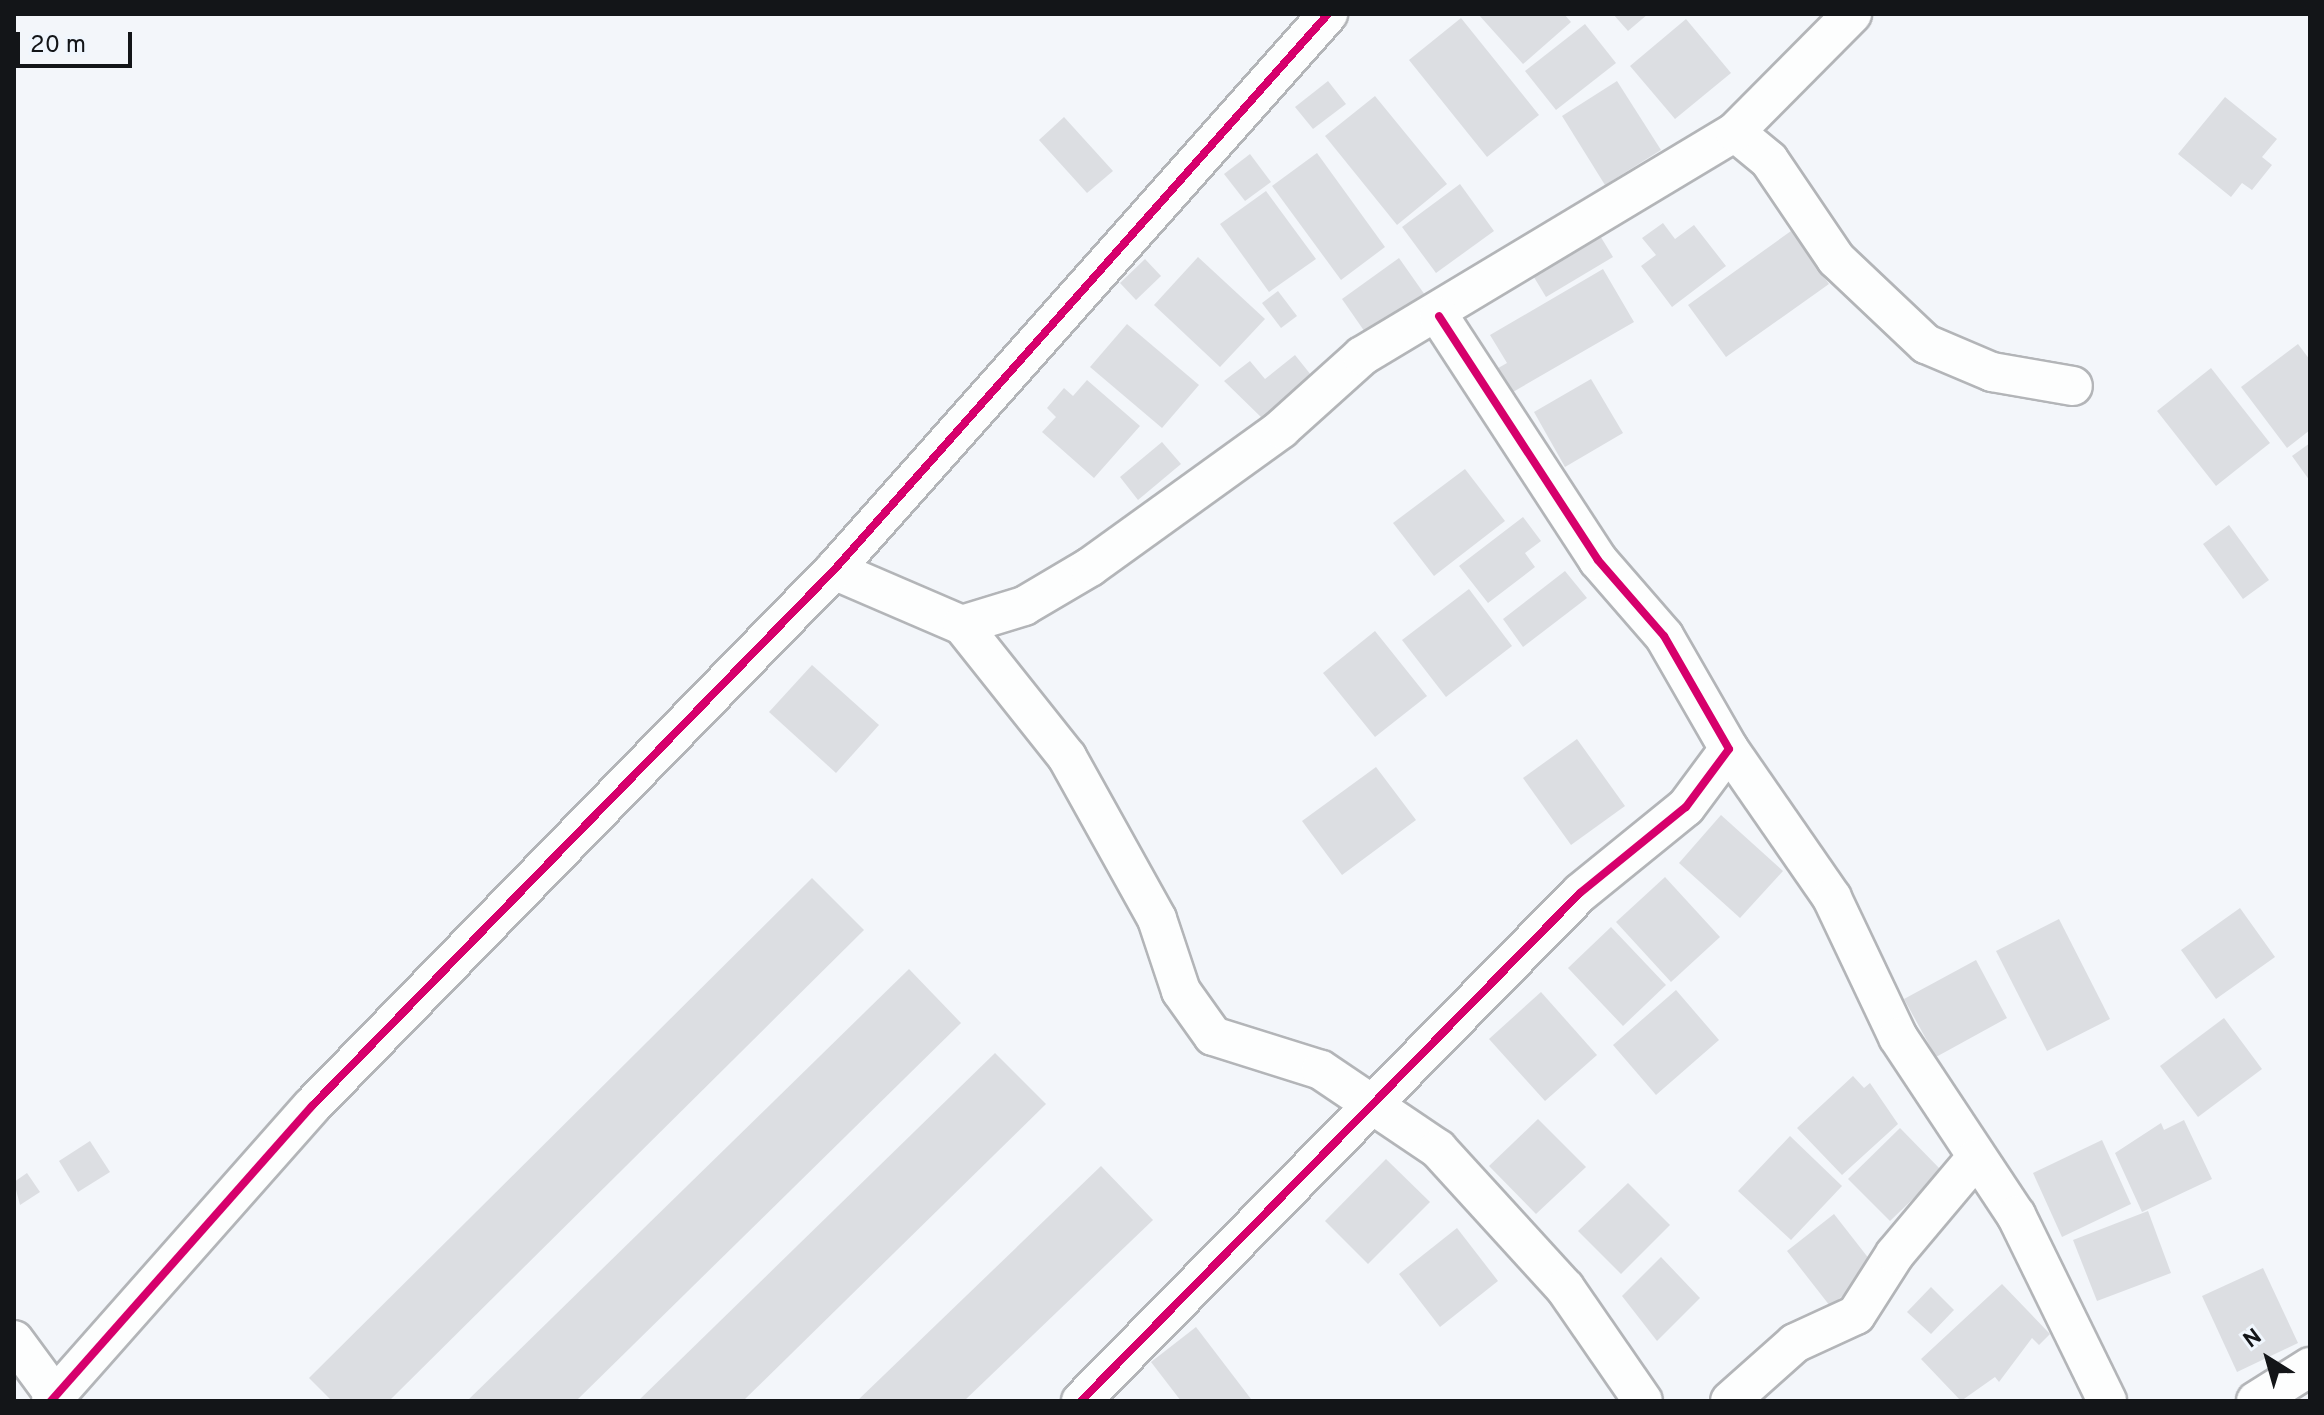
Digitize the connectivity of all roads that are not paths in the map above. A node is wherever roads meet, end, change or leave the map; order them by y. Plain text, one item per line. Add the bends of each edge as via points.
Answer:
1 (1328, 14) edge
2 (1852, 14) edge
3 (1735, 132) junction
4 (1439, 316) junction
5 (2073, 386) dead end
6 (834, 570) junction
7 (962, 625) junction
8 (1729, 749) junction
9 (1375, 1103) junction
10 (1975, 1159) junction
11 (14, 1340) edge
12 (2310, 1367) edge
13 (55, 1400) edge
14 (1081, 1401) edge
15 (1643, 1401) edge
16 (1730, 1401) edge
17 (2107, 1401) edge
18 (2256, 1401) edge

1 - 6 street
2 - 3 street
3 - 4 street
3 - 5 street via 1769,160 1836,259 1926,344 1992,372
4 - 7 street via 1362,356 1281,429 1090,567 1024,606
4 - 8 street via 1580,534 1664,636
6 - 7 street
6 - 13 street via 312,1106
7 - 9 street via 1067,757 1157,919 1181,991 1213,1036 1321,1070
8 - 9 street via 1686,807 1580,893
8 - 10 street via 1832,898 1898,1037
9 - 14 street
9 - 15 street via 1438,1149 1493,1207 1565,1288
10 - 16 street via 1895,1254 1856,1315 1795,1343
10 - 17 street via 2016,1215
11 - 13 street
12 - 18 street

